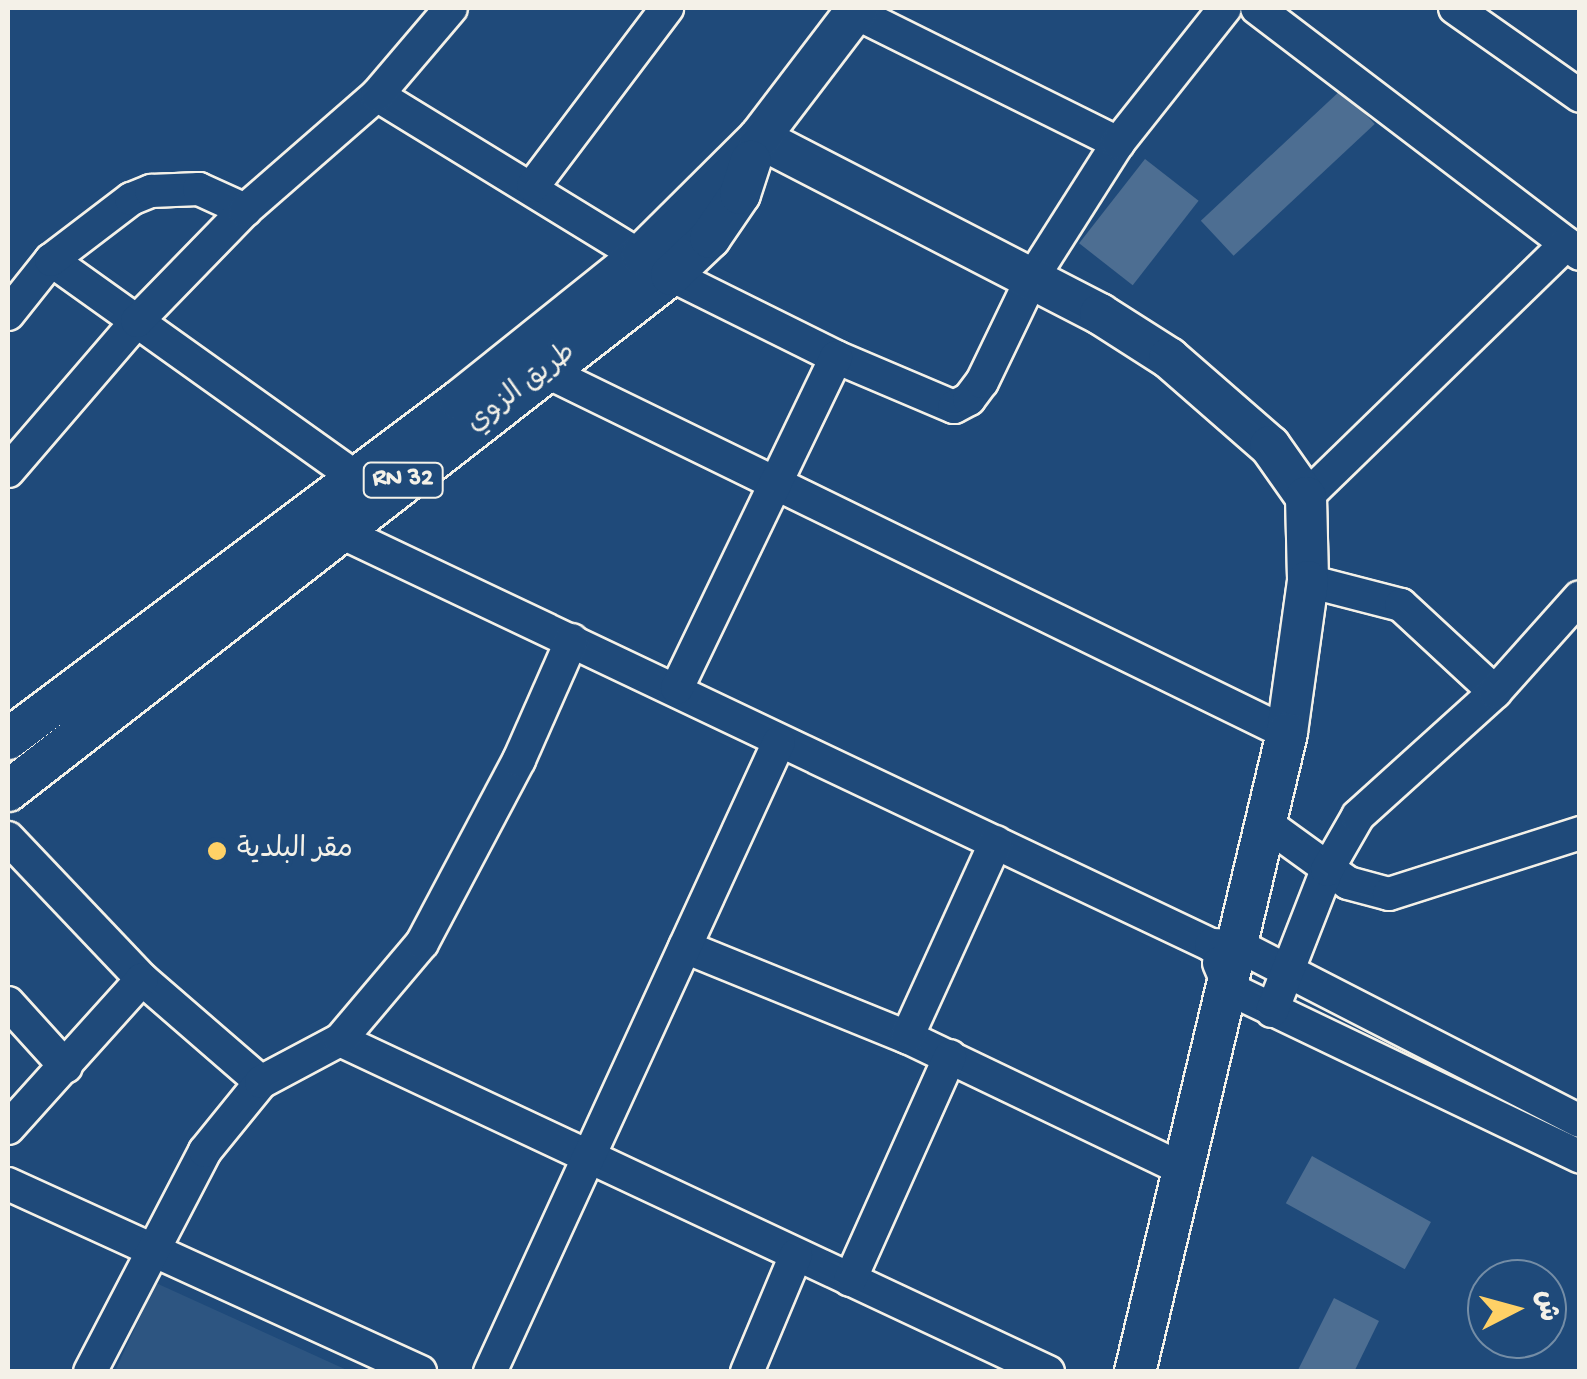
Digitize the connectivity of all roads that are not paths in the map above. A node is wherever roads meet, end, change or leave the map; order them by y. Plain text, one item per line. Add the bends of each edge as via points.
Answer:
1 (451, 8) edge
2 (667, 8) edge
3 (1225, 8) edge
4 (1257, 8) edge
5 (1455, 8) edge
6 (856, 10) edge
7 (377, 95) junction
8 (1580, 96) edge
9 (758, 138) junction
10 (1118, 142) junction
11 (532, 186) junction
12 (245, 210) junction
13 (1573, 249) edge
14 (51, 260) junction
15 (656, 264) junction
16 (1030, 280) junction
17 (8, 314) edge
18 (137, 321) junction
19 (836, 357) junction
20 (530, 363) junction
21 (8, 472) edge
22 (780, 480) junction
23 (369, 487) junction
24 (1306, 497) junction
25 (322, 523) junction
26 (1308, 582) junction
27 (1580, 597) edge
28 (572, 640) junction
29 (677, 688) junction
30 (1495, 692) junction
31 (1286, 733) junction
32 (8, 739) edge
33 (779, 742) junction
34 (10, 786) edge
35 (1268, 825) junction
36 (1580, 832) edge
37 (8, 838) edge
38 (996, 842) junction
39 (1328, 870) junction
40 (1225, 946) junction
41 (685, 948) junction
42 (1290, 973) junction
43 (142, 979) junction
44 (1230, 988) junction
45 (8, 1003) edge
46 (1272, 1011) junction
47 (908, 1036) junction
48 (340, 1040) junction
49 (1451, 1053) junction
50 (950, 1056) junction
51 (66, 1067) junction
52 (261, 1082) junction
53 (1434, 1086) junction
54 (1580, 1121) edge
55 (8, 1128) edge
56 (1580, 1156) edge
57 (587, 1160) junction
58 (1183, 1169) junction
59 (12, 1193) edge
60 (151, 1254) junction
61 (796, 1255) junction
62 (850, 1280) junction
63 (90, 1372) edge
64 (420, 1372) edge
65 (490, 1372) edge
66 (747, 1372) edge
67 (1048, 1372) edge
68 (1135, 1372) edge

1 - 7 street
2 - 11 street
3 - 10 street
4 - 13 street
5 - 8 street
6 - 9 main road, طريق الزوي / RN 32
6 - 10 street
7 - 11 street
7 - 12 street
9 - 15 main road, طريق الزوي / RN 32 via 740,194 710,238
9 - 16 main road
10 - 16 street
11 - 15 street
12 - 14 street via 199,189 152,191
12 - 18 street
13 - 24 street
14 - 17 street
14 - 18 street
15 - 19 street
15 - 20 main road, طريق الزوي / RN 32
16 - 19 street via 982,382 962,404 944,406
16 - 24 main road via 1169,358 1270,446
18 - 21 street
18 - 23 street
19 - 22 street
20 - 22 street
20 - 23 main road, طريق الزوي / RN 32
22 - 29 street
22 - 31 street
23 - 25 main road, طريق الزوي / RN 32
24 - 26 main road
25 - 28 street
25 - 32 main road, طريق الزوي / RN 32
25 - 34 main road, طريق الزوي / RN 32
26 - 30 street via 1401,605
26 - 31 main road
27 - 30 street
28 - 29 street
28 - 48 street via 519,760 422,943
29 - 33 street
30 - 39 street via 1358,816
31 - 35 main road
33 - 38 street
33 - 41 street
35 - 39 street
35 - 40 main road
36 - 39 street via 1389,894 1366,891
37 - 43 street
38 - 40 street
38 - 47 street
39 - 42 street
40 - 42 street
40 - 44 main road
41 - 47 street
41 - 57 street
42 - 46 street
42 - 49 street
43 - 51 street
43 - 52 street
44 - 46 street
44 - 58 main road
45 - 51 street
46 - 53 street
47 - 50 street
48 - 52 street
48 - 57 street
49 - 53 street
49 - 54 street
50 - 58 street
50 - 62 street
51 - 55 street
52 - 60 street via 205,1151
53 - 56 street
57 - 61 street
57 - 65 street
58 - 68 main road
59 - 60 street
60 - 63 street
60 - 64 street
61 - 62 street
61 - 66 street
62 - 67 street

